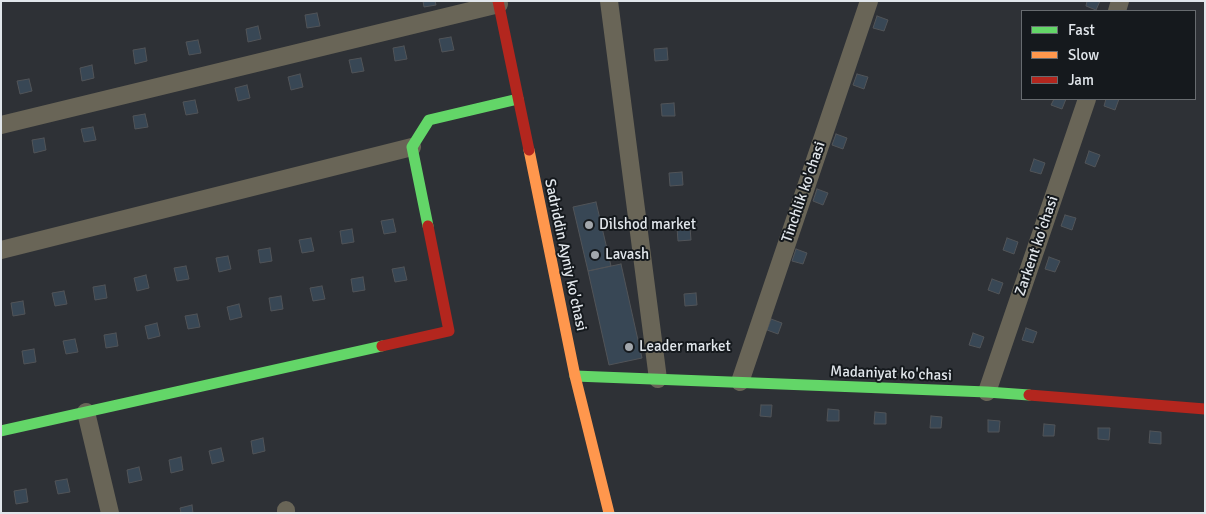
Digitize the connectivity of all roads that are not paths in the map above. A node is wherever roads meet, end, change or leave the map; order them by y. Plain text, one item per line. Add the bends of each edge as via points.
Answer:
1 (609, 1) edge
2 (499, 3) edge
3 (865, 6) edge
4 (518, 99) junction
5 (1087, 100) edge
6 (1, 125) edge
7 (412, 147) junction
8 (1, 250) edge
9 (575, 376) junction
10 (658, 379) junction
11 (740, 382) junction
12 (986, 392) junction
13 (1205, 409) edge
14 (86, 412) junction
15 (1, 431) edge
16 (110, 513) edge
17 (609, 513) edge

1 - 10 street
2 - 4 street, Sadriddin Ayniy ko'chasi
2 - 6 street
3 - 11 street, Tinchlik ko'chasi
4 - 7 street via 429,120
4 - 9 street, Sadriddin Ayniy ko'chasi
5 - 12 street, Zarkent ko'chasi
7 - 8 street
7 - 14 street via 448,331
9 - 10 street, Madaniyat ko'chasi
9 - 17 street, Sadriddin Ayniy ko'chasi
10 - 11 street, Madaniyat ko'chasi
11 - 12 street, Madaniyat ko'chasi
12 - 13 street, Madaniyat ko'chasi
14 - 15 street
14 - 16 street

